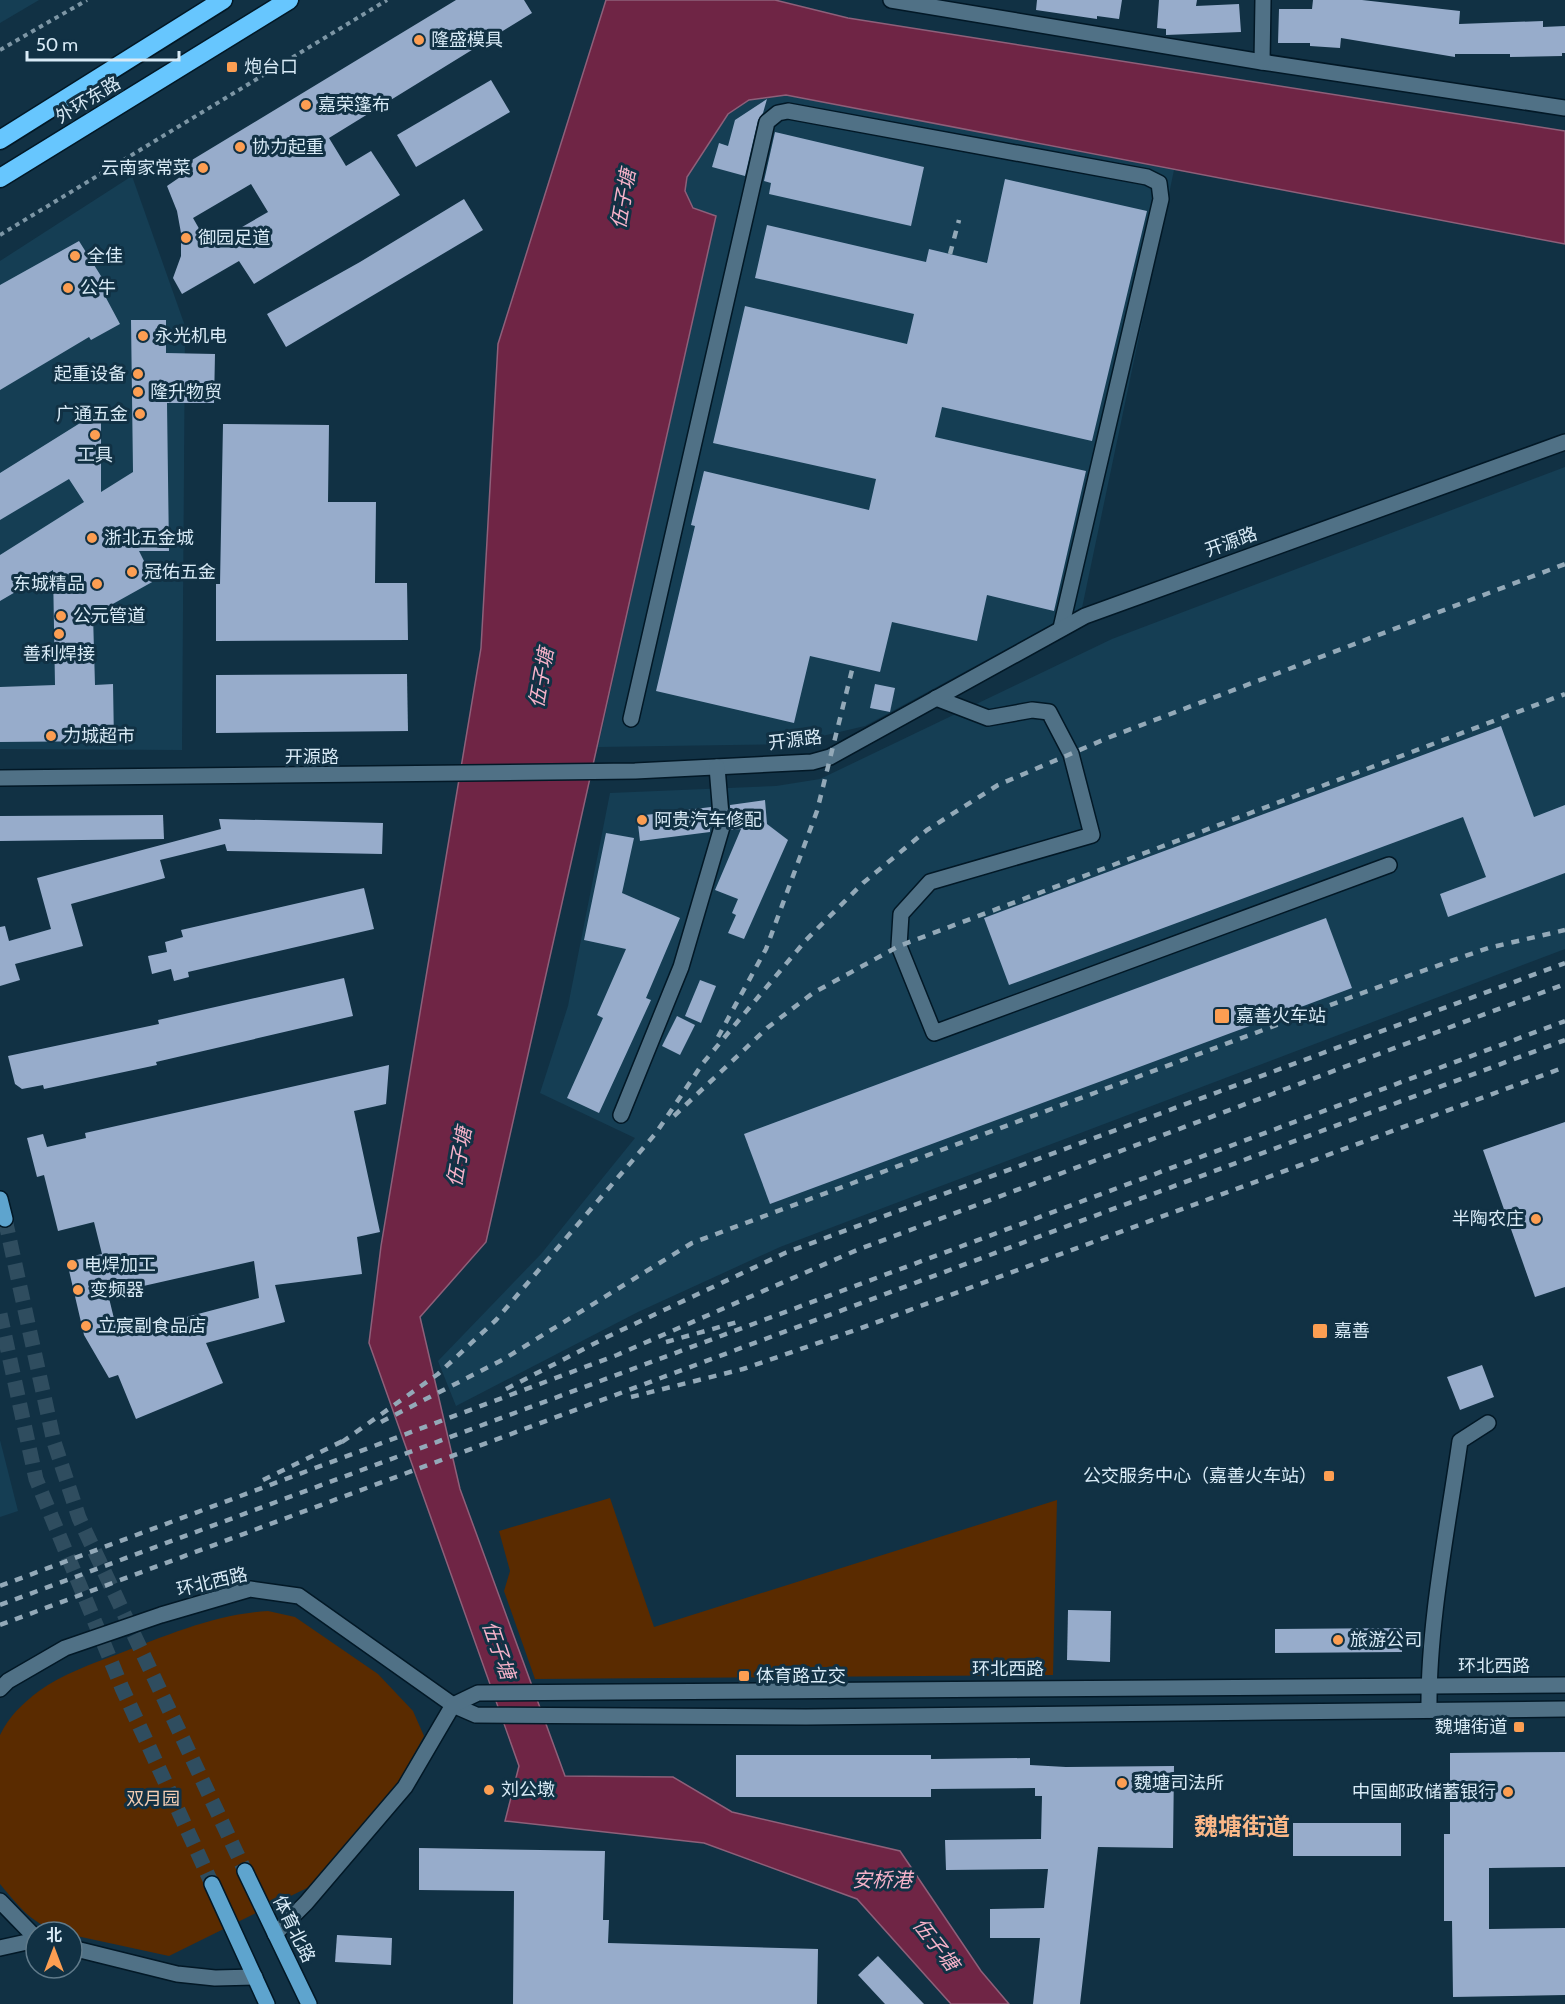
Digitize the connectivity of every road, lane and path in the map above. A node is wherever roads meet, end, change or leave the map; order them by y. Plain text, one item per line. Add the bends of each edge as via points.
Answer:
1 (87, 0) edge
2 (223, 0) edge
3 (289, 0) edge
4 (387, 0) edge
5 (891, 0) edge
6 (1263, 0) edge
7 (0, 50) edge
8 (1262, 62) junction
9 (1565, 108) edge
10 (0, 140) edge
11 (0, 178) edge
12 (0, 235) edge
13 (1565, 442) edge
14 (1061, 628) junction
15 (936, 698) junction
16 (631, 719) dead end
17 (717, 767) junction
18 (0, 778) edge
19 (1389, 865) dead end
20 (621, 1115) dead end
21 (0, 1199) edge
22 (5, 1219) dead end
23 (1488, 1423) dead end
24 (1565, 1685) edge
25 (1429, 1686) junction
26 (0, 1689) edge
27 (453, 1705) junction
28 (1565, 1709) edge
29 (1429, 1710) junction
30 (245, 1871) tunnel mouth
31 (212, 1884) tunnel mouth
32 (0, 1901) edge
33 (24, 1926) edge
34 (275, 1934) junction
35 (24, 1942) edge
36 (0, 1948) edge
37 (84, 1951) edge
38 (255, 1977) junction
39 (267, 2004) edge
40 (309, 2004) edge

1 - 7 path
2 - 10 highway, 外环东路
3 - 11 highway, 外环东路
4 - 12 path
5 - 8 street
6 - 8 street
8 - 9 street
13 - 14 street, 开源路
14 - 15 street, 开源路
14 - 16 street via 1161,199 1160,183 1147,177 788,111 778,113 767,122
15 - 17 street, 开源路 via 830,757 812,762
15 - 19 street via 988,718 1032,710 1049,712 1071,754 1092,835 930,882 901,914 899,946 933,1033
17 - 18 street, 开源路 via 404,775
17 - 20 street via 722,827 681,967
21 - 22 main road
23 - 25 street via 1460,1441
24 - 25 street, 环北西路
25 - 27 street, 环北西路 via 478,1693
25 - 29 street
26 - 27 street, 环北西路 via 66,1648 250,1589 299,1596
27 - 29 street, 环北西路 via 476,1715 806,1717
27 - 34 street via 405,1786
28 - 29 street, 环北西路
30 - 34 main road, 体育北路
31 - 38 main road
32 - 33 street
34 - 40 main road, 体育北路
35 - 36 street
37 - 38 street via 177,1974
38 - 39 main road

